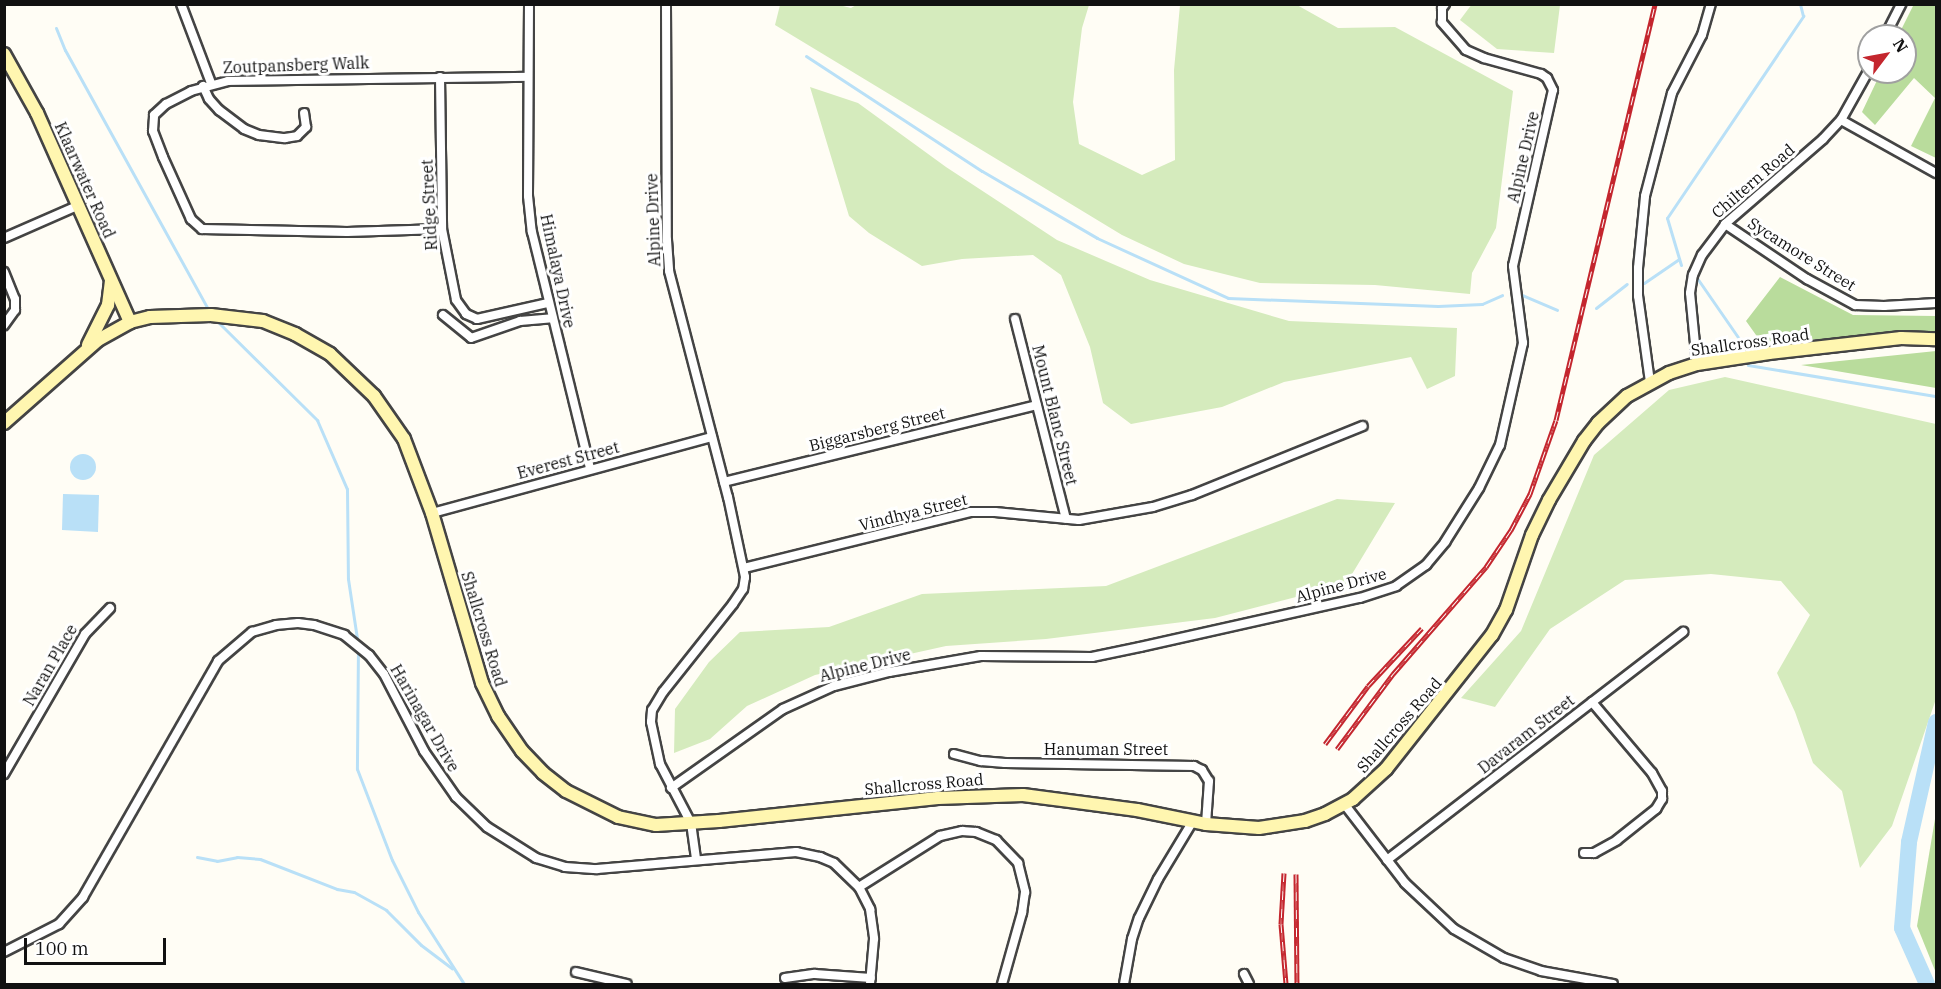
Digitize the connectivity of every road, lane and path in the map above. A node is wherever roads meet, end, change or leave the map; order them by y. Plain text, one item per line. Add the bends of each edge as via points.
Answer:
1 (181, 4) edge
2 (529, 4) edge
3 (666, 4) edge
4 (1445, 4) edge
5 (1710, 4) edge
6 (1901, 4) edge
7 (1892, 24) edge
8 (4, 54) edge
9 (440, 77) junction
10 (528, 77) junction
11 (1861, 84) edge
12 (207, 85) junction
13 (304, 113) dead end
14 (1841, 120) junction
15 (1936, 173) edge
16 (79, 205) junction
17 (1725, 224) junction
18 (442, 229) junction
19 (4, 238) edge
20 (4, 272) edge
21 (111, 280) junction
22 (548, 303) junction
23 (1936, 303) edge
24 (443, 315) dead end
25 (552, 318) junction
26 (1015, 319) dead end
27 (130, 322) junction
28 (4, 326) edge
29 (1936, 339) edge
30 (87, 348) junction
31 (1697, 364) junction
32 (1650, 382) junction
33 (1037, 405) junction
34 (4, 423) edge
35 (1363, 426) dead end
36 (712, 437) junction
37 (590, 468) junction
38 (724, 482) junction
39 (432, 513) junction
40 (1066, 519) junction
41 (744, 568) junction
42 (110, 608) dead end
43 (1683, 632) dead end
44 (1592, 702) junction
45 (954, 754) dead end
46 (4, 774) edge
47 (671, 788) junction
48 (1345, 804) junction
49 (1192, 821) junction
50 (691, 823) junction
51 (1206, 824) junction
52 (1584, 853) dead end
53 (696, 860) junction
54 (1387, 860) junction
55 (859, 886) junction
56 (4, 952) edge
57 (576, 972) dead end
58 (1244, 974) dead end
59 (785, 978) dead end
60 (871, 981) edge
61 (627, 984) edge
62 (1002, 984) edge
63 (1124, 984) edge
64 (1249, 984) edge
65 (1614, 984) edge

1 - 12 street
2 - 10 street, Himalaya Drive
3 - 36 street, Alpine Drive via 667,254
4 - 47 street, Alpine Drive via 1442,22 1466,50 1541,74 1553,90 1514,266 1523,343 1500,445 1479,488 1426,565 1396,586 1360,598 1102,655 981,656 834,686 783,709
5 - 32 street via 1702,35 1672,93 1645,196 1638,296
6 - 7 street
8 - 16 street, Klaarwater Road via 37,113
9 - 10 street, Zoutpansberg Walk
9 - 12 street, Zoutpansberg Walk via 249,80
9 - 18 street, Ridge Street
10 - 22 street, Himalaya Drive via 530,215
11 - 14 street, Chiltern Road
12 - 13 street via 209,99 219,110 259,135 297,136 306,128
12 - 18 street, Zoutpansberg Walk via 166,104 152,122 190,219 202,229
14 - 15 street
14 - 17 street, Chiltern Road
16 - 19 street
16 - 21 street, Klaarwater Road
17 - 23 street, Sycamore Street via 1807,279 1855,305
17 - 31 street, Chiltern Road via 1702,255 1693,275 1691,311
18 - 22 street, Ridge Street via 456,300 466,314 487,319
20 - 28 street via 15,299 15,310
21 - 27 street, Klaarwater Road
21 - 30 street via 108,305
22 - 25 street, Himalaya Drive
24 - 25 street via 471,338 520,321
25 - 37 street, Himalaya Drive
26 - 33 street, Mount Blanc Street
27 - 30 street, Shallcross Road
27 - 39 street, Shallcross Road via 176,315 239,317 295,333 330,354 353,373 391,417 416,466
29 - 31 street, Shallcross Road via 1901,338
30 - 34 street, Shallcross Road
31 - 32 street, Shallcross Road
32 - 48 street, Shallcross Road via 1614,407 1584,441 1532,535 1515,590 1492,635 1386,770
33 - 38 street, Biggarsberg Street
33 - 40 street, Mount Blanc Street
35 - 40 street, Vindhya Street via 1172,502 1092,519
36 - 37 street, Everest Street
36 - 38 street, Alpine Drive
37 - 39 street, Everest Street
38 - 41 street, Alpine Drive
39 - 50 street, Shallcross Road via 482,683 522,751 566,791 618,817 656,825
40 - 41 street, Vindhya Street via 970,512
41 - 47 street, Alpine Drive via 743,588 652,710 653,737
42 - 46 street, Naran Place via 85,634
43 - 44 street, Davaram Street
44 - 52 street via 1652,773 1662,799 1656,809 1617,840 1594,853
44 - 54 street, Davaram Street
45 - 51 street, Hanuman Street via 1005,763 1194,766 1209,781
47 - 50 street, Alpine Drive
48 - 51 street, Shallcross Road via 1279,827
48 - 54 street
49 - 50 street, Shallcross Road via 1072,800 983,795
49 - 51 street, Shallcross Road
49 - 63 street via 1139,918
50 - 53 street, Alpine Drive
53 - 55 street, Harinagar Drive via 808,853 834,863
53 - 56 street, Harinagar Drive via 580,868 551,864 522,851 470,813 456,797 424,751 384,674 369,655 344,635 327,628 286,623 252,632 218,661 83,897 58,924
54 - 65 street via 1437,916 1475,943 1541,971
55 - 60 street, Harinagar Drive via 873,925
55 - 62 street via 940,836 962,831 996,840 1018,863 1025,892
57 - 61 street
58 - 64 street
59 - 60 street via 815,974

